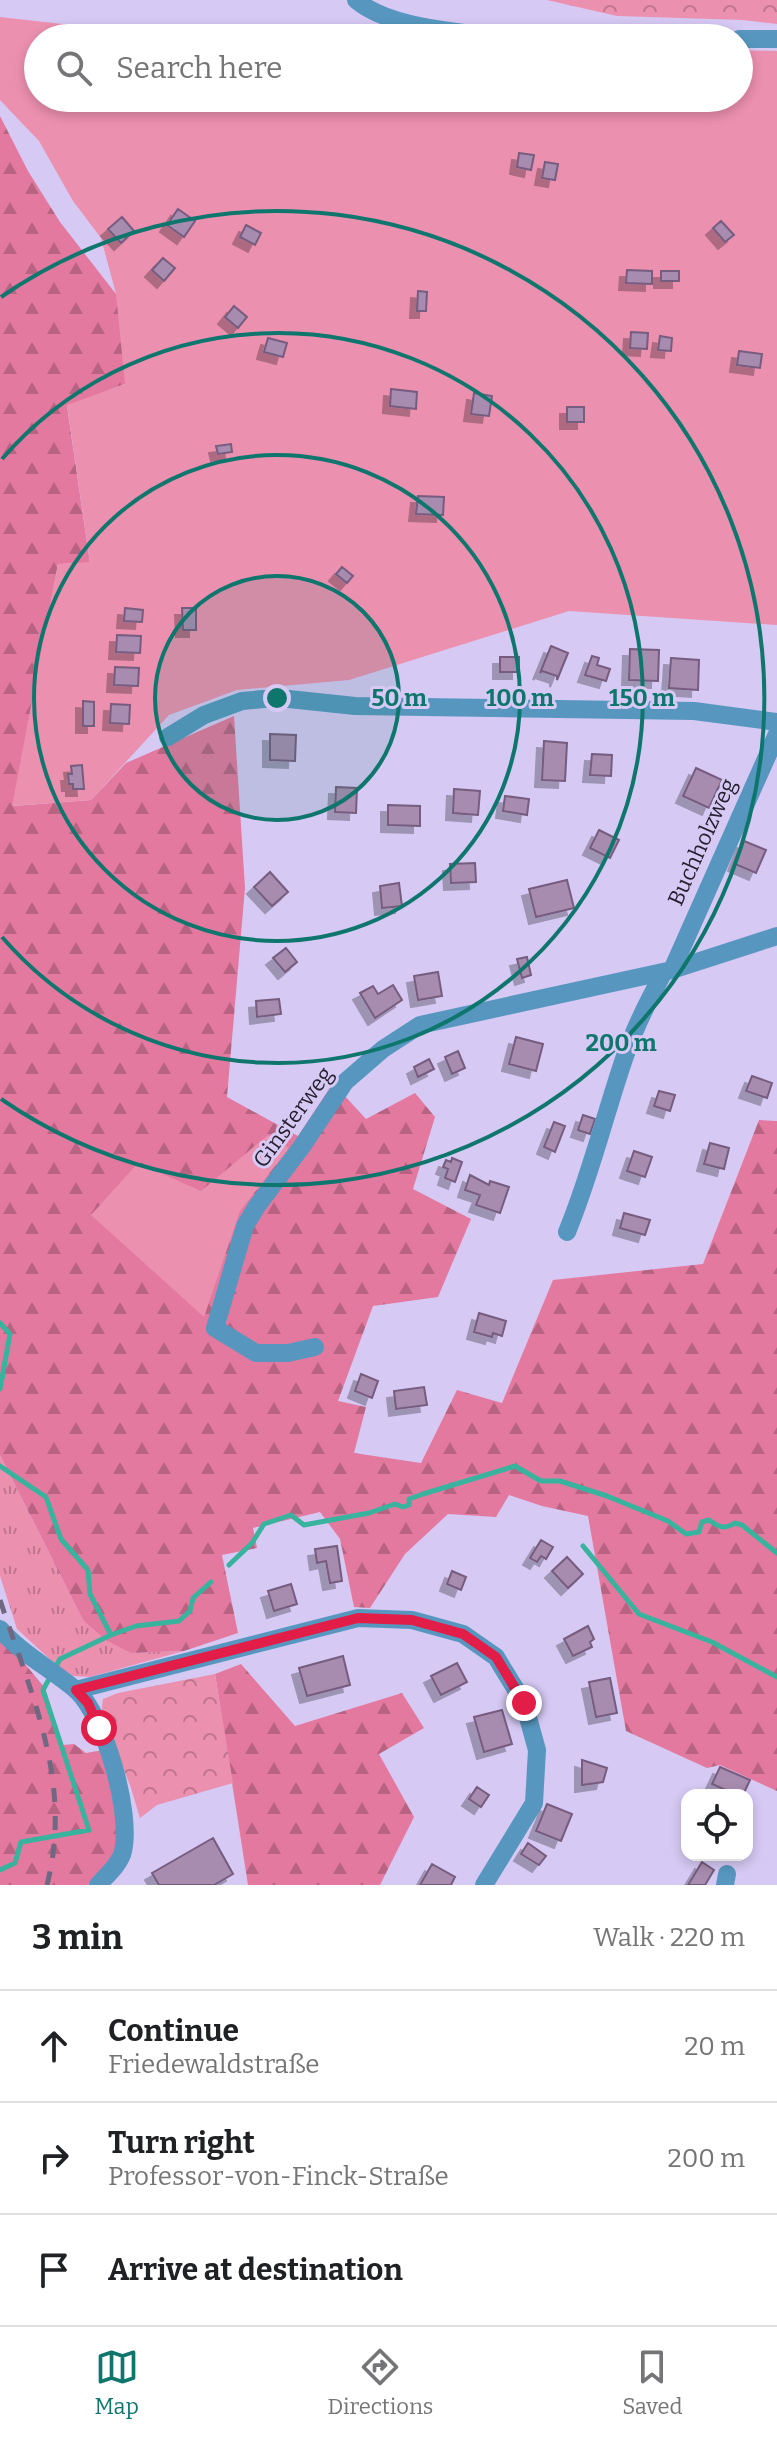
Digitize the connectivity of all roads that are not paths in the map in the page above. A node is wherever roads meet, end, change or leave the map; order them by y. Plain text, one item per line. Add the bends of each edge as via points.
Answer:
1 (356, 0) edge
2 (423, 24) edge
3 (753, 39) edge
4 (777, 39) edge
5 (777, 722) edge
6 (777, 734) edge
7 (168, 737) dead end
8 (777, 936) edge
9 (668, 971) junction
10 (567, 1232) dead end
11 (315, 1347) dead end
12 (0, 1629) edge
13 (76, 1690) junction
14 (98, 1885) edge
15 (484, 1885) edge

1 - 2 street via 372,12
3 - 4 street
5 - 7 street via 694,711 355,706 263,699 204,715
6 - 9 street, Buchholzweg
8 - 9 street, Ginsterweg
9 - 10 street, Buchholzweg via 644,1009 626,1054
9 - 11 street, Ginsterweg via 420,1025 345,1082 245,1226 215,1328 256,1353
12 - 13 street
13 - 14 street via 88,1703 124,1802 124,1850
13 - 15 street via 358,1618 412,1620 463,1634 496,1657 524,1703 537,1750 534,1803

